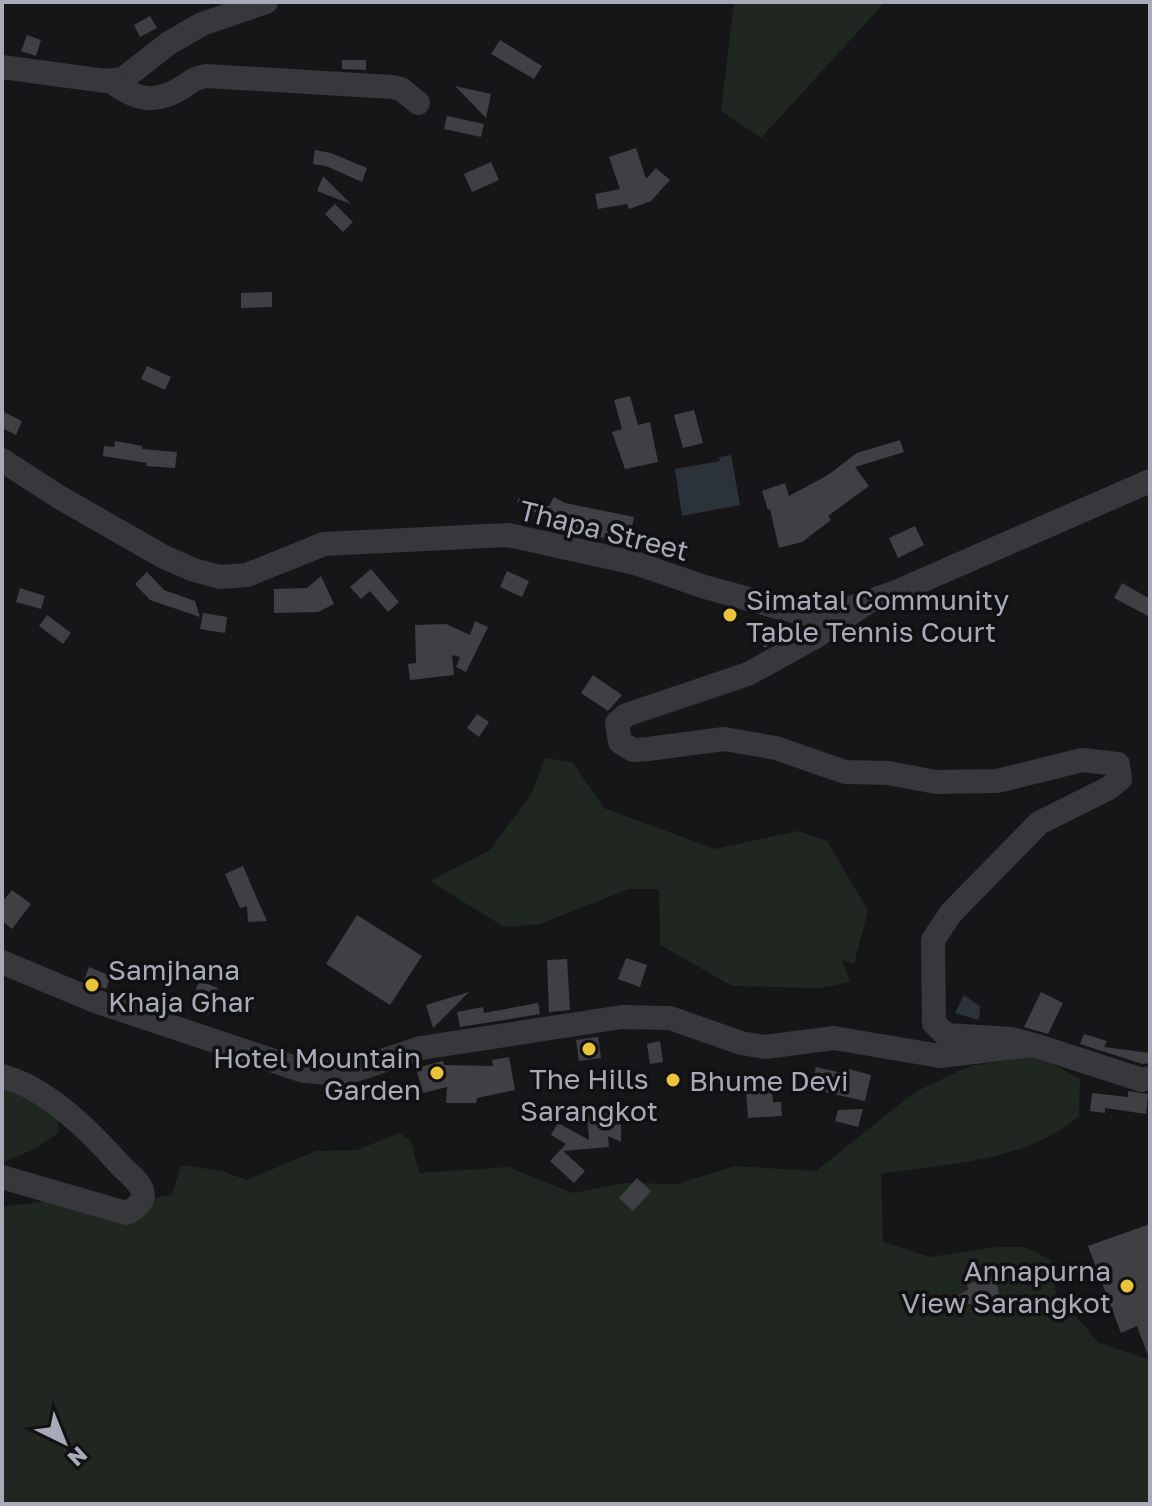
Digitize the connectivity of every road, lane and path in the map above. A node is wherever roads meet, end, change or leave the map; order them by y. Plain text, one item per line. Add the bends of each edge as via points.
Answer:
1 (266, 2) edge
2 (2, 67) edge
3 (112, 82) junction
4 (418, 103) dead end
5 (2, 460) edge
6 (1150, 481) edge
7 (868, 602) junction
8 (2, 962) edge
9 (1034, 1045) junction
10 (2, 1076) edge
11 (1150, 1078) edge
12 (2, 1177) edge

1 - 3 street via 190,30
2 - 3 street
3 - 4 street via 128,94 159,98 206,76 392,87
5 - 7 street, Thapa Street via 152,551 220,577 247,575 324,544 508,535 635,563 803,614 835,613
6 - 7 street, Thapa Street
7 - 9 street via 748,674 626,715 617,723 620,742 633,750 724,739 776,748 845,772 936,782 997,781 1082,760 1118,764 1120,779 1039,823 951,913 933,940 934,1023 946,1035
8 - 9 street via 95,1001 304,1071 327,1074 343,1074 421,1048 622,1017 670,1018 765,1047 834,1038 940,1056
9 - 11 street via 1142,1080
10 - 12 street via 25,1084 91,1133 142,1196 126,1213

